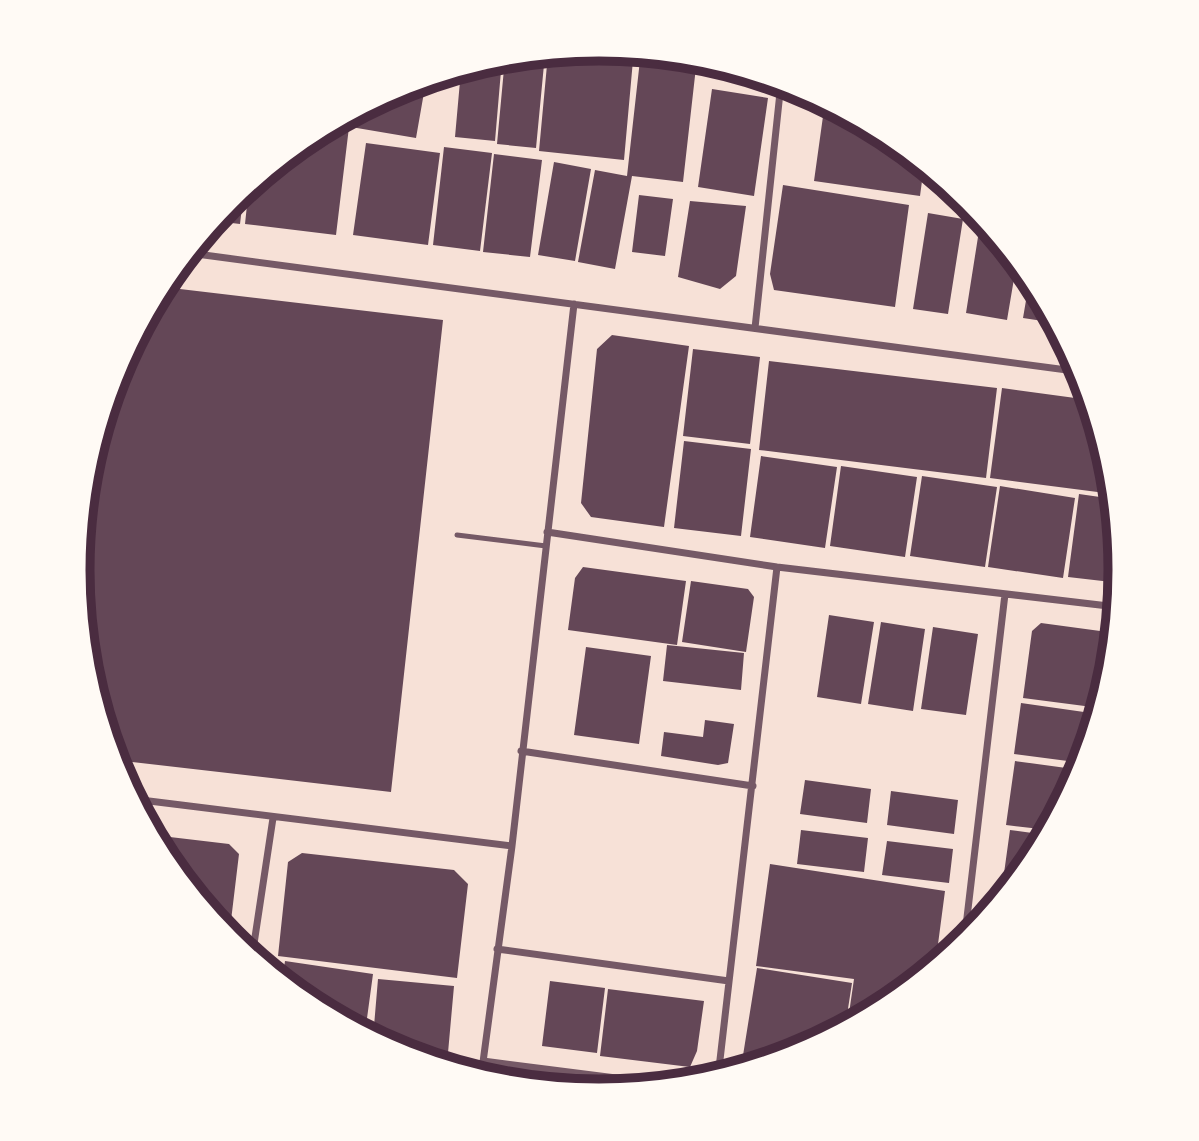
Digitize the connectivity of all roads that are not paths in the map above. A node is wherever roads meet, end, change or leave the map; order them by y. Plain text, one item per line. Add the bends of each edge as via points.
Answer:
1 (780, 94) edge
2 (200, 254) edge
3 (574, 304) junction
4 (755, 328) junction
5 (1067, 370) edge
6 (547, 533) junction
7 (457, 535) dead end
8 (546, 546) junction
9 (778, 567) junction
10 (1005, 594) junction
11 (1108, 606) edge
12 (522, 751) junction
13 (753, 786) junction
14 (145, 801) edge
15 (273, 818) junction
16 (512, 846) junction
17 (966, 924) edge
18 (255, 945) edge
19 (497, 949) junction
20 (729, 981) junction
21 (483, 1061) junction
22 (719, 1065) edge
23 (482, 1066) edge
24 (626, 1079) edge

1 - 4 street
2 - 3 street
3 - 4 street
3 - 6 street
4 - 5 street
6 - 8 street
6 - 9 street
7 - 8 lane
8 - 12 street
9 - 10 street
9 - 13 street
10 - 11 street
10 - 17 street
12 - 13 street
12 - 16 street
13 - 20 street
14 - 15 street
15 - 16 street
15 - 18 street
16 - 19 street
19 - 20 street
19 - 21 street
20 - 22 street
21 - 23 street
21 - 24 street

